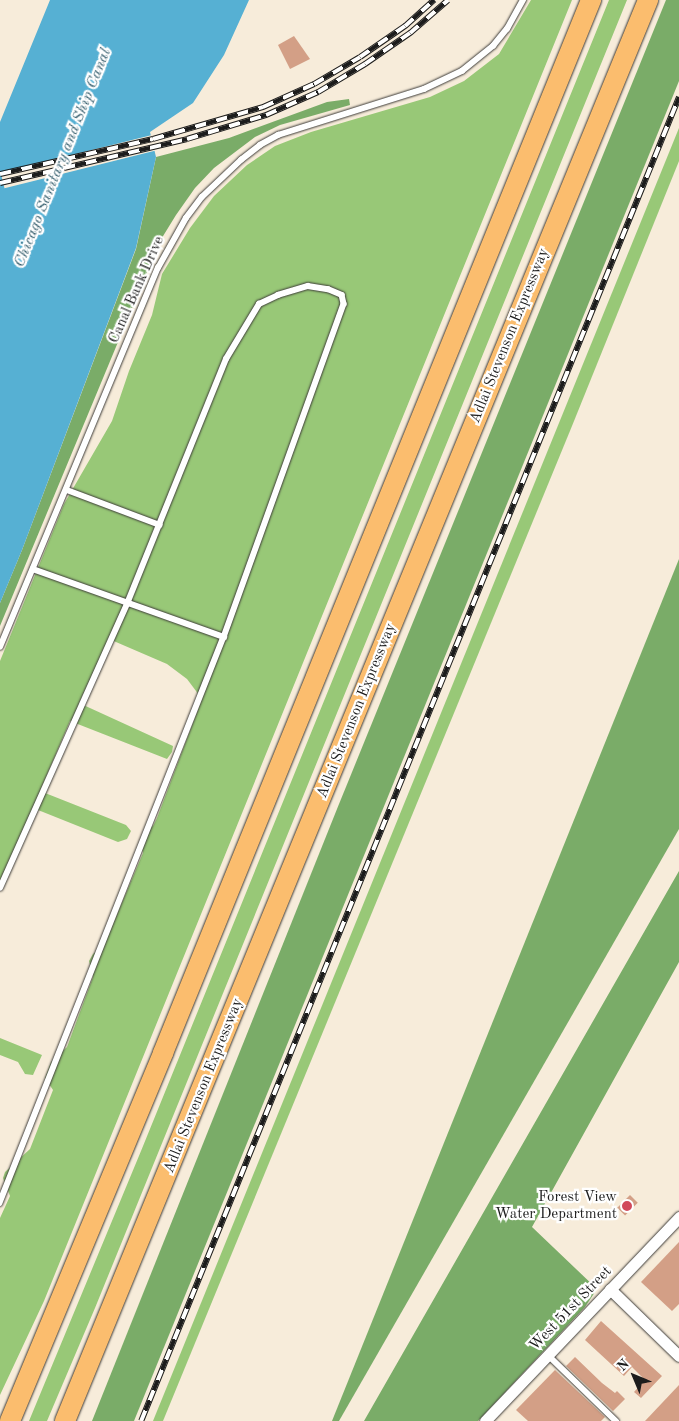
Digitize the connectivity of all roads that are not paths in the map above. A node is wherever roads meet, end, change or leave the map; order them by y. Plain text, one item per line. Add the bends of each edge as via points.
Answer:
1 (522, 0) edge
2 (591, 0) edge
3 (648, 0) edge
4 (67, 490) junction
5 (160, 525) junction
6 (33, 569) junction
7 (127, 604) junction
8 (224, 637) junction
9 (0, 647) edge
10 (0, 888) edge
11 (0, 1203) edge
12 (677, 1225) edge
13 (610, 1289) junction
14 (548, 1355) junction
15 (679, 1356) edge
16 (78, 1394) junction
17 (10, 1421) edge
18 (65, 1421) edge
19 (69, 1421) edge
20 (484, 1421) edge
21 (616, 1421) edge

1 - 4 lane, Canal Bank Drive via 507,29 493,46 462,71 424,89 278,135 241,160 202,197 186,218 158,268
2 - 17 highway
3 - 16 highway, Adlai Stevenson Expressway
4 - 5 lane
4 - 6 lane, Canal Bank Drive
5 - 7 lane
5 - 8 lane via 226,359 259,304 308,286 342,295 344,304
6 - 7 lane
6 - 9 lane, Canal Bank Drive
7 - 8 lane
7 - 10 lane
8 - 11 lane
12 - 13 street, West 51st Street
13 - 14 street, West 51st Street
13 - 15 street
14 - 20 street, West 51st Street
14 - 21 lane
16 - 18 highway, Adlai Stevenson Expressway
16 - 19 highway

